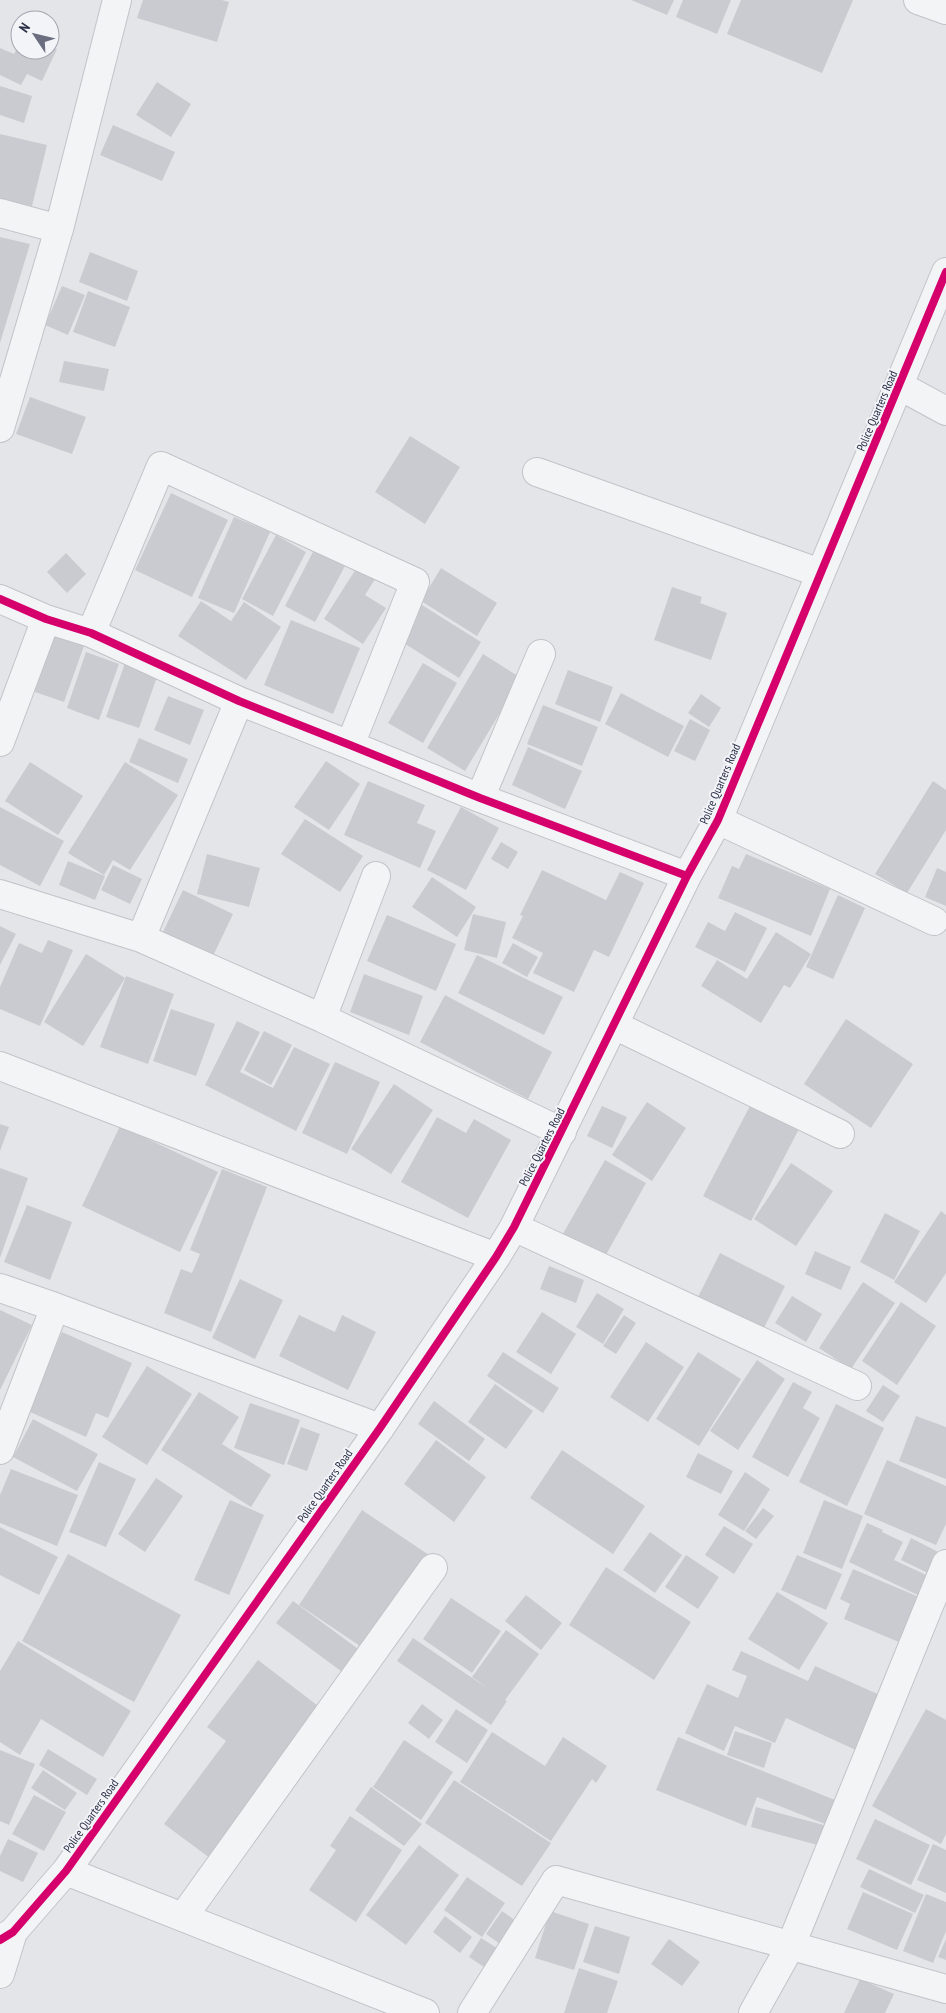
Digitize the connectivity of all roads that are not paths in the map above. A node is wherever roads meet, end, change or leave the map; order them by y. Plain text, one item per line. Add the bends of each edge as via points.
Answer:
1 (117, 0) edge
2 (918, 0) edge
3 (946, 10) edge
4 (0, 214) edge
5 (59, 229) junction
6 (946, 272) edge
7 (900, 386) junction
8 (946, 411) edge
9 (0, 428) edge
10 (537, 472) dead end
11 (820, 573) junction
12 (0, 599) edge
13 (46, 619) junction
14 (91, 633) junction
15 (541, 654) dead end
16 (239, 701) junction
17 (0, 742) edge
18 (350, 745) junction
19 (480, 798) junction
20 (718, 820) junction
21 (376, 876) dead end
22 (687, 876) junction
23 (0, 894) edge
24 (934, 921) dead end
25 (141, 938) junction
26 (322, 1018) junction
27 (614, 1025) junction
28 (0, 1066) edge
29 (562, 1132) junction
30 (840, 1134) dead end
31 (514, 1227) junction
32 (496, 1257) junction
33 (0, 1288) edge
34 (55, 1307) junction
35 (857, 1386) dead end
36 (380, 1428) junction
37 (0, 1450) edge
38 (946, 1564) edge
39 (433, 1568) dead end
40 (66, 1871) junction
41 (182, 1917) junction
42 (7, 1936) edge
43 (791, 1945) junction
44 (0, 1974) edge
45 (946, 1989) edge
46 (425, 2013) edge
47 (472, 2013) edge
48 (753, 2013) edge

1 - 5 street
2 - 3 street
4 - 5 street
5 - 9 street
6 - 7 street, Police Quarters Road
7 - 8 street
7 - 11 street, Police Quarters Road
10 - 11 street
11 - 20 street, Police Quarters Road
12 - 13 street
13 - 14 street
13 - 17 street
14 - 16 street
14 - 18 street via 161,466 415,582
15 - 19 street
16 - 18 street
16 - 25 street
18 - 19 street
19 - 22 street
20 - 22 street, Police Quarters Road
20 - 24 street
21 - 26 street
22 - 27 street, Police Quarters Road
23 - 25 street
25 - 26 street
26 - 29 street
27 - 29 street, Police Quarters Road
27 - 30 street
28 - 32 street
29 - 31 street, Police Quarters Road
31 - 32 street, Police Quarters Road
31 - 35 street
32 - 36 street, Police Quarters Road
33 - 34 street
34 - 36 street
34 - 37 street
36 - 40 street, Police Quarters Road
38 - 43 street
39 - 41 street
40 - 41 street
40 - 42 street, Police Quarters Road
41 - 46 street
42 - 44 street
43 - 45 street
43 - 47 street via 556,1880
43 - 48 street

